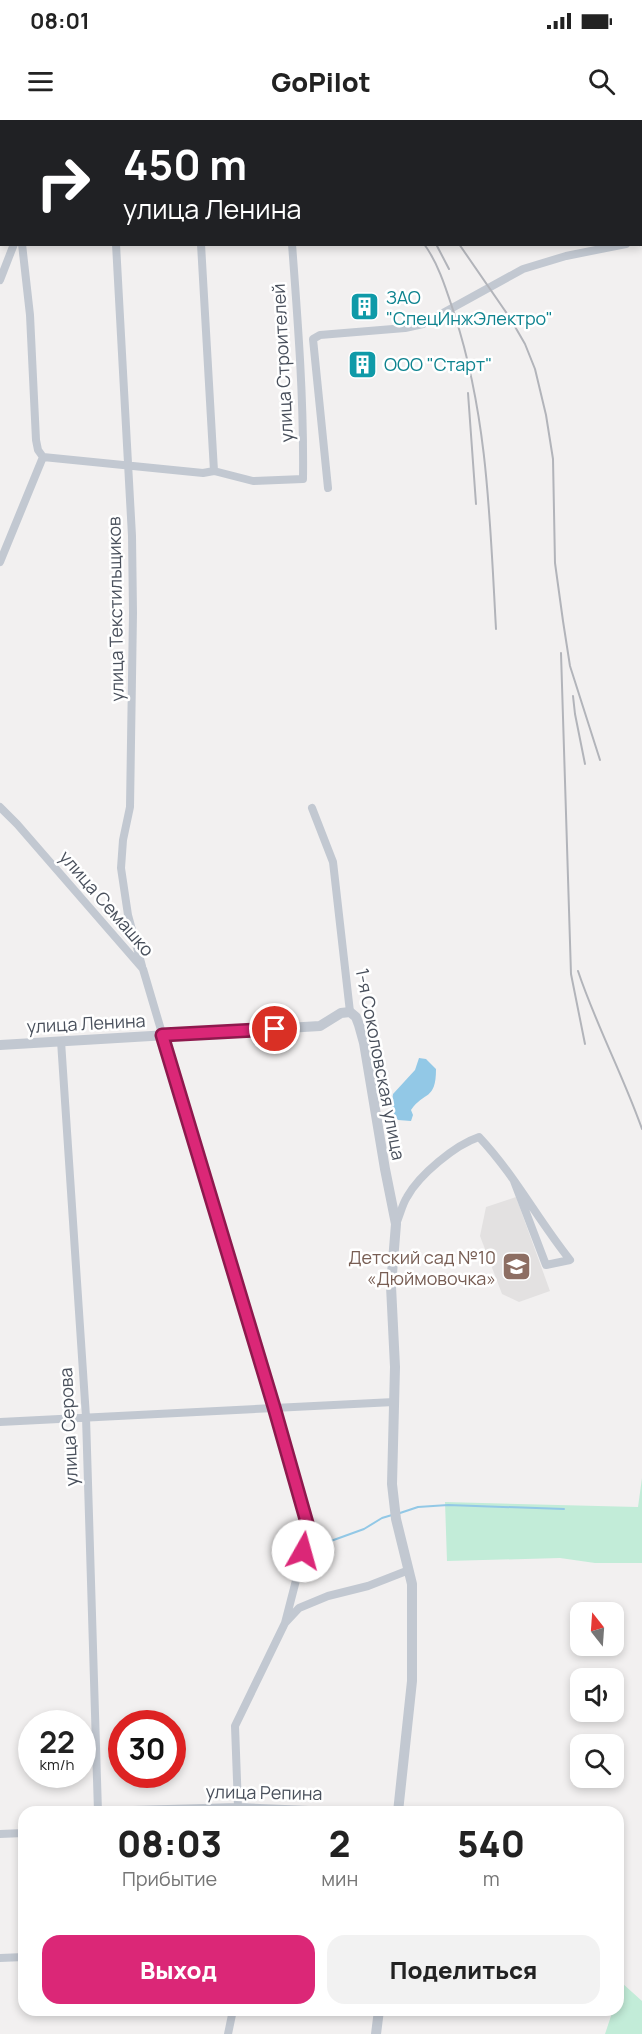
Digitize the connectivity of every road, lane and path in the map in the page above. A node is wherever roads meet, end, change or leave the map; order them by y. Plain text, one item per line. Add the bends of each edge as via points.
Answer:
1 (13, 246) edge
2 (22, 246) edge
3 (116, 246) edge
4 (201, 246) edge
5 (292, 246) edge
6 (617, 246) edge
7 (0, 280) edge
8 (43, 457) junction
9 (127, 465) junction
10 (214, 471) junction
11 (328, 488) dead end
12 (0, 562) edge
13 (0, 807) edge
14 (312, 808) dead end
15 (143, 969) junction
16 (350, 1012) junction
17 (162, 1035) junction
18 (61, 1041) junction
19 (0, 1044) edge
20 (514, 1181) junction
21 (396, 1224) junction
22 (394, 1402) junction
23 (274, 1407) junction
24 (86, 1418) junction
25 (0, 1422) edge
26 (409, 1570) junction
27 (285, 1623) junction
28 (98, 1806) edge
29 (233, 1806) edge
30 (399, 1806) edge
31 (18, 1833) edge
32 (0, 1834) edge
33 (18, 1957) edge
34 (0, 1958) edge
35 (232, 2016) edge
36 (378, 2016) edge
37 (228, 2034) edge
38 (376, 2034) edge

1 - 7 street
2 - 8 street via 36,440
3 - 9 street, улица Текстильщиков
4 - 10 street
5 - 10 street, улица Строителей via 300,341 303,479 253,481
6 - 11 street via 523,269 423,324 313,339
8 - 9 street
8 - 12 street
9 - 10 street
9 - 15 street, улица Текстильщиков via 132,536 133,701 130,807 121,868 128,915
13 - 15 street, улица Семашко
14 - 16 street, 1-я Соколовская улица via 333,862
15 - 17 street, улица Семашко
16 - 17 street, улица Ленина via 341,1013 321,1026
16 - 21 street, 1-я Соколовская улица via 360,1025 364,1043
17 - 18 street, улица Ленина
17 - 23 street, улица Семашко
18 - 19 street, улица Ленина
18 - 24 street, улица Серова
20 - 20 street via 548,1232 570,1260 546,1265
20 - 21 street via 479,1137 466,1142 418,1180
21 - 22 street, 1-я Соколовская улица via 391,1286
22 - 23 street
22 - 26 street, 1-я Соколовская улица via 392,1484
23 - 24 street
23 - 27 street, улица Семашко via 309,1530
24 - 25 street
24 - 28 street, улица Серова
26 - 27 street via 299,1608
26 - 30 street, 1-я Соколовская улица via 412,1681
27 - 29 street via 235,1726
31 - 32 street
33 - 34 street
35 - 37 street
36 - 38 street

